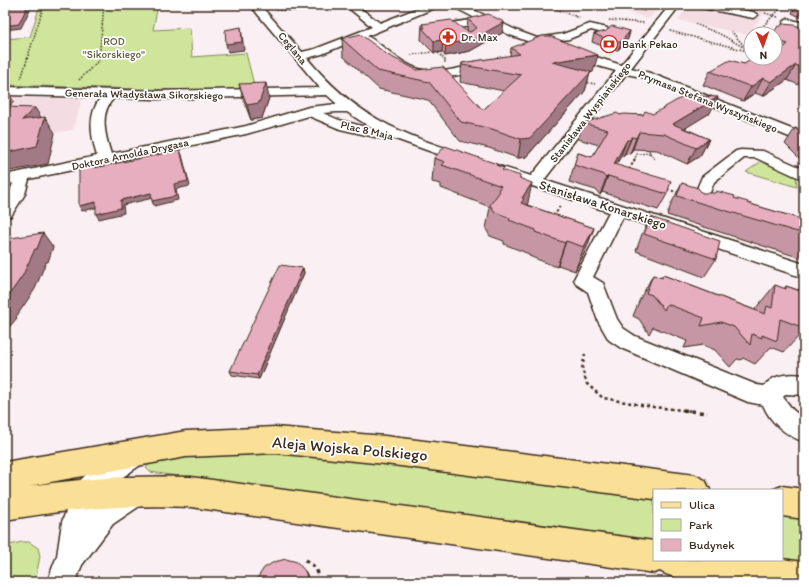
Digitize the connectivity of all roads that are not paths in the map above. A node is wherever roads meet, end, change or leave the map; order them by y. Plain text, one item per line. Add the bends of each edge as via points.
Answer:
1 (350, 5) edge
2 (434, 5) edge
3 (455, 5) edge
4 (675, 5) edge
5 (702, 5) edge
6 (256, 6) edge
7 (753, 15) dead end
8 (486, 21) junction
9 (788, 22) dead end
10 (454, 26) junction
11 (804, 26) edge
12 (379, 27) junction
13 (442, 27) edge
14 (605, 29) road end
15 (358, 35) junction
16 (464, 35) edge
17 (565, 37) junction
18 (537, 45) junction
19 (560, 50) junction
20 (299, 56) junction
21 (495, 63) edge
22 (624, 69) junction
23 (9, 91) edge
24 (331, 91) junction
25 (282, 93) junction
26 (111, 94) junction
27 (350, 108) junction
28 (316, 115) junction
29 (401, 138) junction
30 (804, 139) edge
31 (105, 159) junction
32 (804, 175) edge
33 (22, 177) junction
34 (5, 180) edge
35 (535, 181) junction
36 (698, 204) edge
37 (619, 209) junction
38 (5, 212) edge
39 (804, 271) edge
40 (804, 385) edge
41 (772, 396) junction
42 (804, 431) edge
43 (142, 451) junction
44 (5, 476) edge
45 (687, 489) edge
46 (143, 490) junction
47 (85, 493) junction
48 (783, 501) edge
49 (804, 504) edge
50 (5, 505) edge
51 (71, 556) junction
52 (653, 557) edge
53 (679, 561) edge
54 (804, 579) edge
55 (61, 582) edge

1 - 12 street
2 - 12 street
3 - 8 street, Prymasa Stefana Wyszyńskiego
4 - 22 street, Stanisława Wyspiańskiego
5 - 7 street
6 - 20 street, Ceglana
8 - 10 street
8 - 18 street, Prymasa Stefana Wyszyńskiego
9 - 11 street
10 - 13 street
10 - 16 street
12 - 15 street
14 - 17 street via 590,27
15 - 20 street via 318,52
15 - 21 street via 410,70 428,74
17 - 18 street
17 - 19 street via 561,40
18 - 19 street, Prymasa Stefana Wyszyńskiego
19 - 22 street, Prymasa Stefana Wyszyńskiego
20 - 24 street, Ceglana
22 - 30 street, Prymasa Stefana Wyszyńskiego via 646,75
22 - 35 street, Stanisława Wyspiańskiego
23 - 26 street, Generała Władysława Sikorskiego
24 - 25 street
24 - 27 street, Plac 8 Maja
24 - 28 street
25 - 26 street, Generała Władysława Sikorskiego via 175,96
25 - 28 street, Plac 8 Maja via 300,100
26 - 31 street via 101,106 98,119
27 - 28 street, Plac 8 Maja via 339,114
27 - 29 street, Plac 8 Maja
28 - 29 street, Plac 8 Maja via 368,132
28 - 31 street, Doktora Arnolda Drygasa
29 - 35 street, Stanisława Konarskiego
31 - 33 street, Doktora Arnolda Drygasa
32 - 36 street via 758,154 741,154 707,180
33 - 34 street, Doktora Arnolda Drygasa
33 - 38 street via 16,194
35 - 37 street, Stanisława Konarskiego
37 - 39 street, Stanisława Konarskiego via 690,229
37 - 41 street via 583,279 596,288 608,321 616,334 628,342 756,395
40 - 41 street via 784,384 778,387
41 - 42 street via 773,403 783,418
43 - 44 main road, Aleja Wojska Polskiego
43 - 45 main road, Aleja Wojska Polskiego via 186,444 234,441 323,443
43 - 47 street via 117,465
46 - 47 main road
46 - 51 street via 104,515
46 - 52 main road via 211,494
47 - 50 main road
47 - 51 street via 75,522
48 - 49 main road
51 - 55 street
53 - 54 main road

